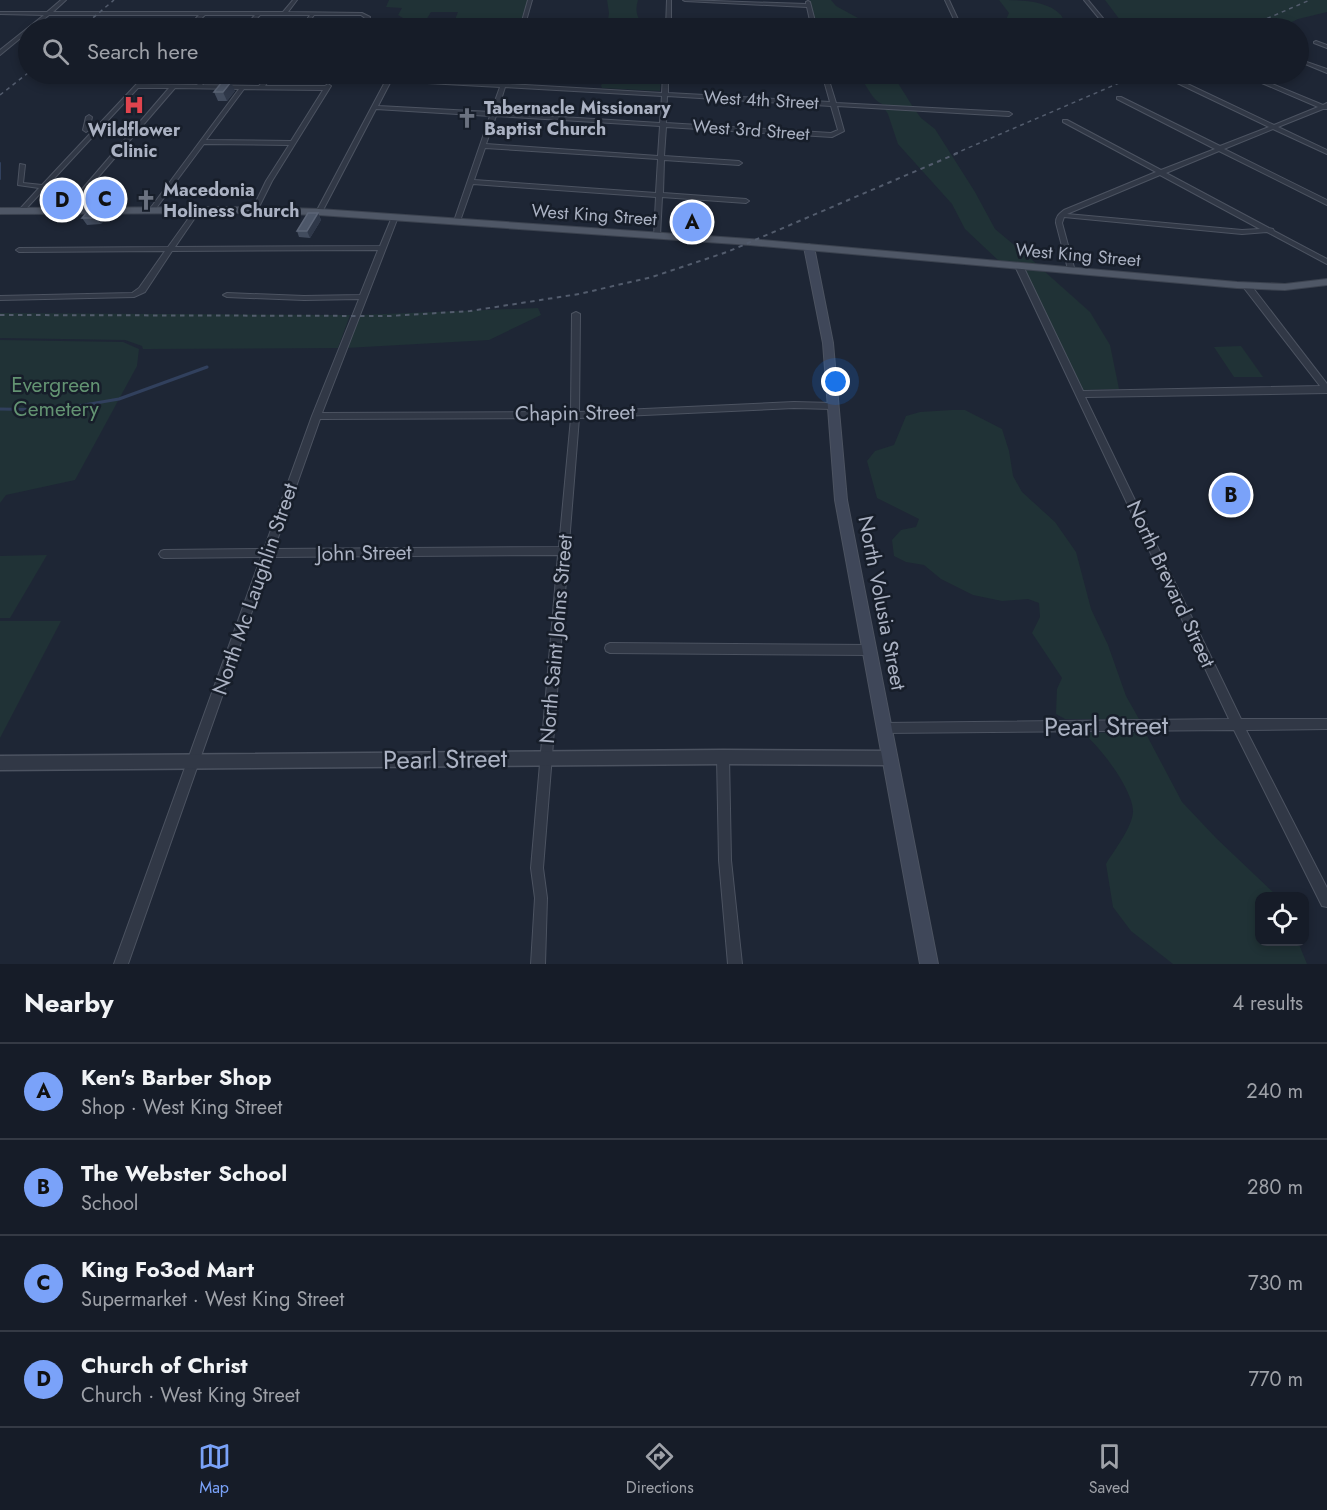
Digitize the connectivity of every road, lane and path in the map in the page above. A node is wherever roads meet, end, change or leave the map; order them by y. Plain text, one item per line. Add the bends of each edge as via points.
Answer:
1 (64, 0) edge
2 (295, 0) edge
3 (530, 0) edge
4 (669, 0) edge
5 (684, 0) edge
6 (947, 0) edge
7 (1086, 0) edge
8 (808, 3) edge
9 (0, 14) edge
10 (48, 14) junction
11 (203, 14) junction
12 (258, 14) junction
13 (284, 14) junction
14 (313, 14) junction
15 (43, 18) edge
16 (199, 18) edge
17 (255, 18) edge
18 (310, 18) edge
19 (367, 18) edge
20 (525, 18) edge
21 (668, 18) edge
22 (812, 18) edge
23 (955, 18) edge
24 (1101, 18) edge
25 (18, 38) edge
26 (1316, 42) dead end
27 (1327, 47) edge
28 (0, 53) edge
29 (1309, 64) edge
30 (1327, 71) edge
31 (201, 84) edge
32 (263, 84) edge
33 (329, 84) edge
34 (386, 84) edge
35 (484, 84) edge
36 (666, 84) edge
37 (827, 84) edge
38 (1183, 84) edge
39 (1270, 84) edge
40 (503, 85) junction
41 (136, 86) joint
42 (173, 87) junction
43 (198, 87) junction
44 (261, 87) junction
45 (242, 88) junction
46 (326, 88) junction
47 (666, 94) junction
48 (1119, 98) dead end
49 (833, 104) junction
50 (375, 107) junction
51 (1326, 107) edge
52 (493, 114) junction
53 (1009, 114) dead end
54 (89, 117) dead end
55 (1065, 121) dead end
56 (664, 124) junction
57 (1273, 127) junction
58 (86, 130) dead end
59 (201, 142) junction
60 (293, 143) junction
61 (483, 146) junction
62 (1219, 149) junction
63 (1327, 152) edge
64 (662, 157) junction
65 (739, 163) dead end
66 (22, 165) dead end
67 (1161, 172) junction
68 (471, 182) junction
69 (43, 187) junction
70 (659, 194) junction
71 (746, 201) dead end
72 (1327, 203) edge
73 (198, 209) junction
74 (66, 210) junction
75 (152, 210) junction
76 (255, 210) junction
77 (0, 211) edge
78 (21, 211) junction
79 (319, 212) junction
80 (1061, 215) junction
81 (395, 217) junction
82 (457, 221) junction
83 (1271, 230) junction
84 (657, 236) junction
85 (382, 248) junction
86 (809, 248) junction
87 (172, 249) junction
88 (19, 250) dead end
89 (1327, 262) edge
90 (1019, 266) junction
91 (1071, 271) junction
92 (1327, 282) edge
93 (1247, 286) junction
94 (227, 295) dead end
95 (362, 297) junction
96 (0, 298) edge
97 (576, 314) dead end
98 (1327, 390) edge
99 (1080, 394) junction
100 (832, 406) junction
101 (575, 415) junction
102 (316, 416) junction
103 (564, 551) junction
104 (164, 554) dead end
105 (269, 554) junction
106 (610, 648) dead end
107 (869, 650) junction
108 (1237, 724) junction
109 (1327, 724) edge
110 (884, 728) junction
111 (723, 757) junction
112 (545, 758) junction
113 (890, 758) junction
114 (195, 760) junction
115 (0, 763) edge
116 (1327, 901) edge
117 (121, 964) edge
118 (538, 964) edge
119 (735, 964) edge
120 (929, 964) edge

1 - 10 street
2 - 13 street
3 - 20 street
4 - 21 street
5 - 8 street
6 - 23 street
7 - 24 street
8 - 22 street
9 - 10 street
10 - 11 street
10 - 15 street
11 - 12 street
11 - 16 street
12 - 13 street
12 - 17 street
13 - 14 street
14 - 18 street
14 - 19 street
25 - 28 street
26 - 27 street
29 - 30 street
31 - 43 street
32 - 44 street
33 - 46 street
34 - 50 street
35 - 40 street, West 4th Street
36 - 47 street
37 - 49 street
38 - 57 street
39 - 51 street
40 - 47 street, West 4th Street
40 - 52 street
41 - 42 street
41 - 69 street
42 - 43 street
42 - 74 street
43 - 45 street
44 - 45 street
44 - 46 street
45 - 59 street
46 - 60 street
47 - 49 street, West 4th Street
47 - 56 street
48 - 62 street
49 - 53 street, West 4th Street
49 - 56 street, West 3rd Street via 839,133
50 - 52 street, West 3rd Street
50 - 79 street
51 - 57 street
52 - 56 street, West 3rd Street
52 - 61 street
54 - 58 street
55 - 67 street
56 - 64 street
57 - 62 street
57 - 63 street
59 - 60 street
59 - 75 street
60 - 76 street
61 - 64 street
61 - 68 street
62 - 67 street
62 - 72 street
64 - 65 street
64 - 70 street
66 - 69 street via 20,184
67 - 80 street
67 - 83 street
68 - 70 street
68 - 82 street
69 - 78 street
70 - 71 street
70 - 84 street
73 - 75 main road, West King Street
73 - 76 main road, West King Street
73 - 87 street
74 - 75 main road, West King Street
74 - 78 main road, West King Street
76 - 79 main road, West King Street
77 - 78 main road, West King Street
79 - 81 main road, West King Street
80 - 83 street via 1242,232
80 - 91 street via 1059,223
81 - 82 main road, West King Street
81 - 85 street, North Mc Laughlin Street
82 - 84 main road, West King Street
83 - 89 street
84 - 86 main road, West King Street
85 - 87 street
85 - 95 street, North Mc Laughlin Street
86 - 90 main road, West King Street
86 - 100 main road, North Volusia Street via 820,297
87 - 88 street
87 - 96 street via 142,290 128,296
90 - 91 main road, West King Street
90 - 99 street, North Brevard Street
91 - 93 main road, West King Street
92 - 93 main road, West King Street
93 - 98 street
94 - 95 street
95 - 102 street, North Mc Laughlin Street
97 - 101 street, North Saint Johns Street
98 - 99 street
99 - 108 street, North Brevard Street
100 - 101 street, Chapin Street
100 - 107 main road, North Volusia Street via 841,501
101 - 102 street, Chapin Street
101 - 103 street, North Saint Johns Street
102 - 105 street, North Mc Laughlin Street
103 - 105 street, John Street
103 - 112 street, North Saint Johns Street
104 - 105 street, John Street
105 - 114 street, North Mc Laughlin Street
106 - 107 street
107 - 110 main road, North Volusia Street
108 - 109 street, Pearl Street
108 - 110 street, Pearl Street
108 - 116 street, North Brevard Street
110 - 113 main road, North Volusia Street
111 - 112 street, Pearl Street
111 - 113 street, Pearl Street
111 - 119 street via 725,860
112 - 114 street, Pearl Street
112 - 118 street, North Saint Johns Street via 537,868 541,898
113 - 120 main road, North Volusia Street
114 - 115 street, Pearl Street
114 - 117 street, North Mc Laughlin Street

